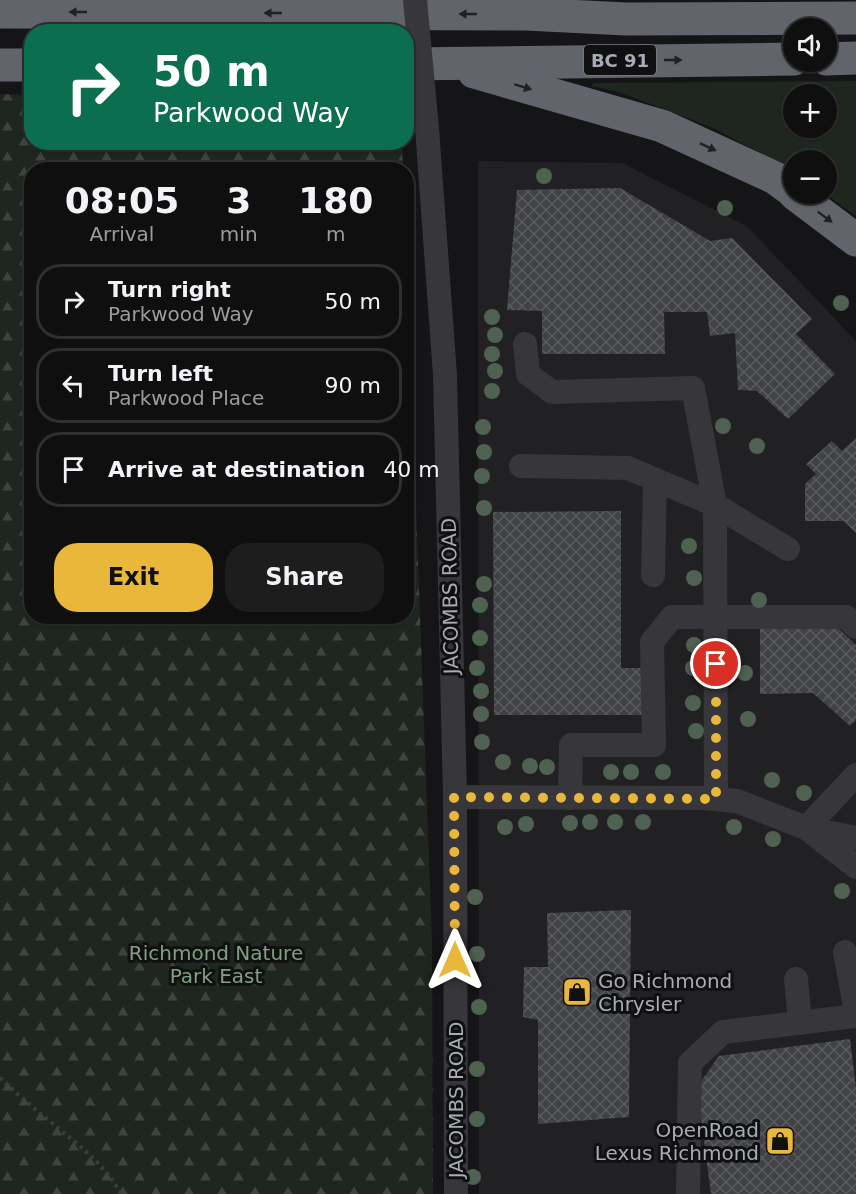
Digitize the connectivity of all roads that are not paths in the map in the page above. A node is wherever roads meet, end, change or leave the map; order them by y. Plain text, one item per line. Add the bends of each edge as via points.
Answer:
1 (415, 0) edge
2 (837, 0) edge
3 (0, 12) edge
4 (526, 14) junction
5 (856, 18) edge
6 (856, 58) edge
7 (783, 59) edge
8 (837, 59) edge
9 (414, 64) edge
10 (447, 64) junction
11 (0, 65) edge
12 (24, 65) edge
13 (783, 184) edge
14 (809, 204) edge
15 (856, 240) edge
16 (525, 344) dead end
17 (521, 466) dead end
18 (655, 480) junction
19 (715, 506) junction
20 (788, 549) dead end
21 (653, 576) dead end
22 (716, 618) junction
23 (856, 627) edge
24 (856, 775) edge
25 (454, 797) junction
26 (570, 798) junction
27 (716, 799) junction
28 (806, 828) junction
29 (856, 838) edge
30 (856, 867) edge
31 (845, 952) dead end
32 (796, 979) dead end
33 (856, 1014) edge
34 (800, 1023) junction
35 (456, 1194) edge
36 (688, 1194) edge

1 - 25 street, JACOMBS ROAD, bridge via 445,375
2 - 4 highway via 608,2
4 -> 3 highway, BC 91
4 - 5 highway, BC 91 via 626,19
6 - 8 highway
10 -> 7 highway, BC 91
9 - 10 highway, BC 91
10 -> 13 highway via 662,126
11 - 12 highway
14 -> 15 highway
16 - 19 street via 528,374 552,392 693,388
17 - 18 street via 628,468
18 - 19 street
18 - 21 street
19 - 20 street
19 - 22 street
22 - 23 street via 846,617
22 - 26 street via 672,616 652,642 654,745 571,745
22 - 27 street
24 - 28 street
25 - 26 street
25 - 35 street, JACOMBS ROAD
26 - 27 street
27 - 28 street via 737,801
28 - 29 street
28 - 30 street
31 - 33 street
32 - 34 street
33 - 34 street
34 - 36 street via 723,1032 690,1063

